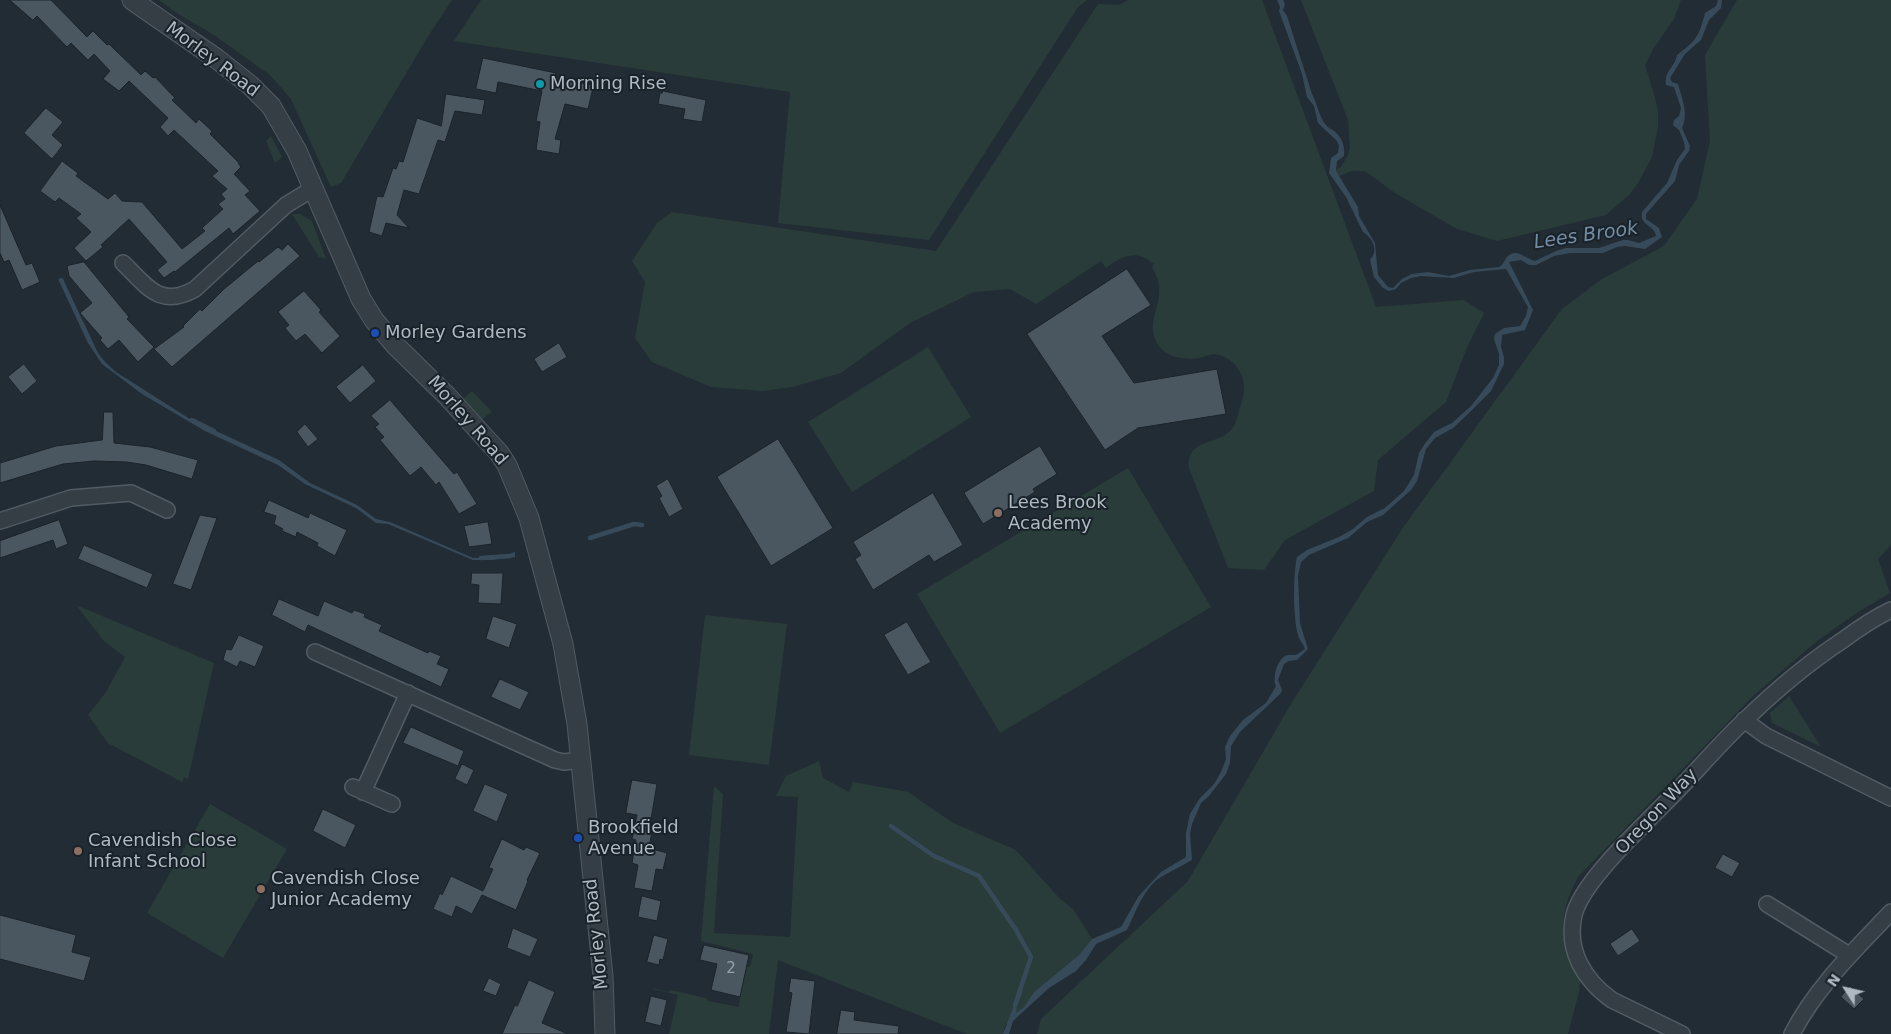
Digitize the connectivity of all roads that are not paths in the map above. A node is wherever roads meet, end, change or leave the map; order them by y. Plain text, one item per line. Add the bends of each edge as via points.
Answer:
1 (132, 0) edge
2 (314, 188) junction
3 (123, 263) dead end
4 (167, 510) dead end
5 (0, 522) edge
6 (1891, 610) edge
7 (315, 652) dead end
8 (408, 693) junction
9 (1744, 720) junction
10 (581, 760) junction
11 (1891, 798) edge
12 (392, 804) dead end
13 (1767, 904) dead end
14 (1891, 912) edge
15 (1848, 955) junction
16 (605, 1034) edge
17 (1682, 1034) edge
18 (1792, 1034) edge

1 - 2 street, Morley Road via 217,59 271,106
2 - 3 street via 286,204 195,289 182,296 172,298 154,293
2 - 10 street, Morley Road via 361,299 374,320 507,464 528,518 560,635
4 - 5 street via 131,493 71,498
6 - 9 street, Oregon Way via 1829,649
7 - 8 street
8 - 10 street via 555,760
8 - 12 street via 358,789
9 - 11 street via 1766,736
9 - 17 street, Oregon Way via 1595,878 1574,915 1572,937 1575,953 1594,984 1612,1000
10 - 16 street, Morley Road via 603,976
13 - 15 street
14 - 15 street
15 - 18 street

